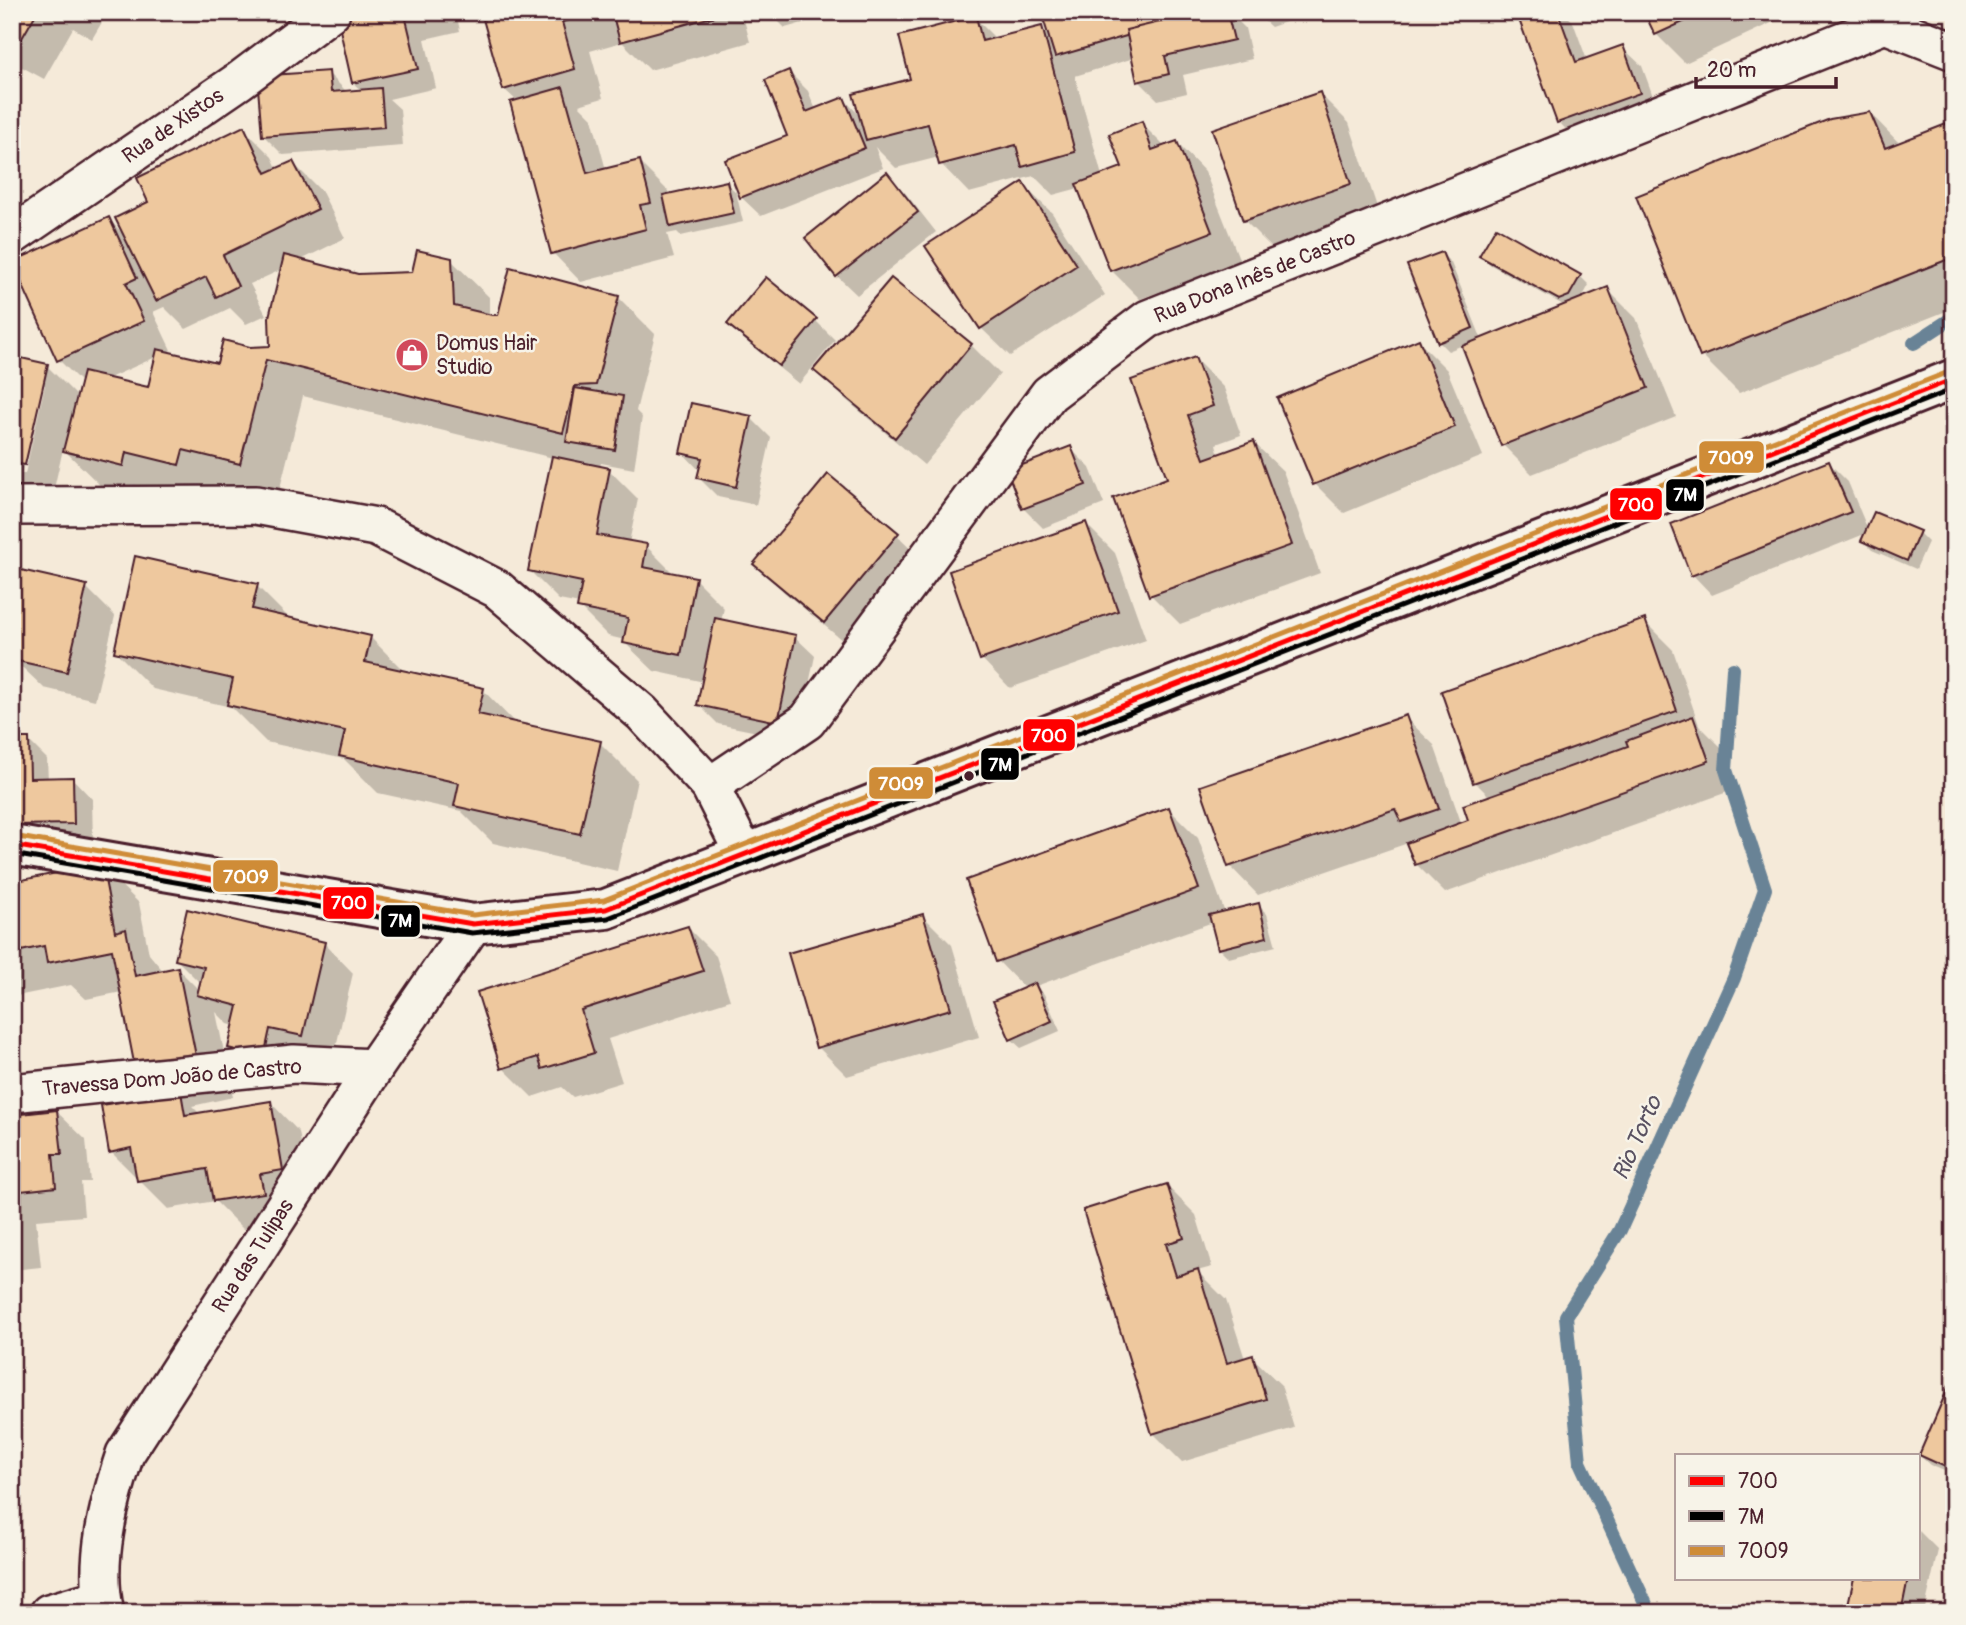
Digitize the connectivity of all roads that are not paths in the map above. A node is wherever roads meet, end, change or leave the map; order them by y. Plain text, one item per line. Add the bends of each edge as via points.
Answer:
1 (330, 12) edge
2 (1881, 18) edge
3 (1954, 51) edge
4 (12, 236) edge
5 (1954, 379) edge
6 (12, 506) edge
7 (710, 786) junction
8 (12, 845) edge
9 (744, 854) junction
10 (472, 924) junction
11 (374, 1068) junction
12 (12, 1093) edge
13 (103, 1605) edge
14 (49, 1613) edge

1 - 4 street, Rua de Xistos via 239,81
2 - 3 street
2 - 7 street, Rua Dona Inês de Castro via 1148,319 1049,394 807,721
5 - 9 main road
6 - 7 street via 256,505 376,527 497,589 642,713
7 - 9 street
8 - 10 main road
9 - 10 main road via 606,909
10 - 11 street, Rua das Tulipas
11 - 12 street, Travessa Dom João de Castro via 294,1064
11 - 13 street, Rua das Tulipas via 125,1454 104,1534
13 - 14 street

